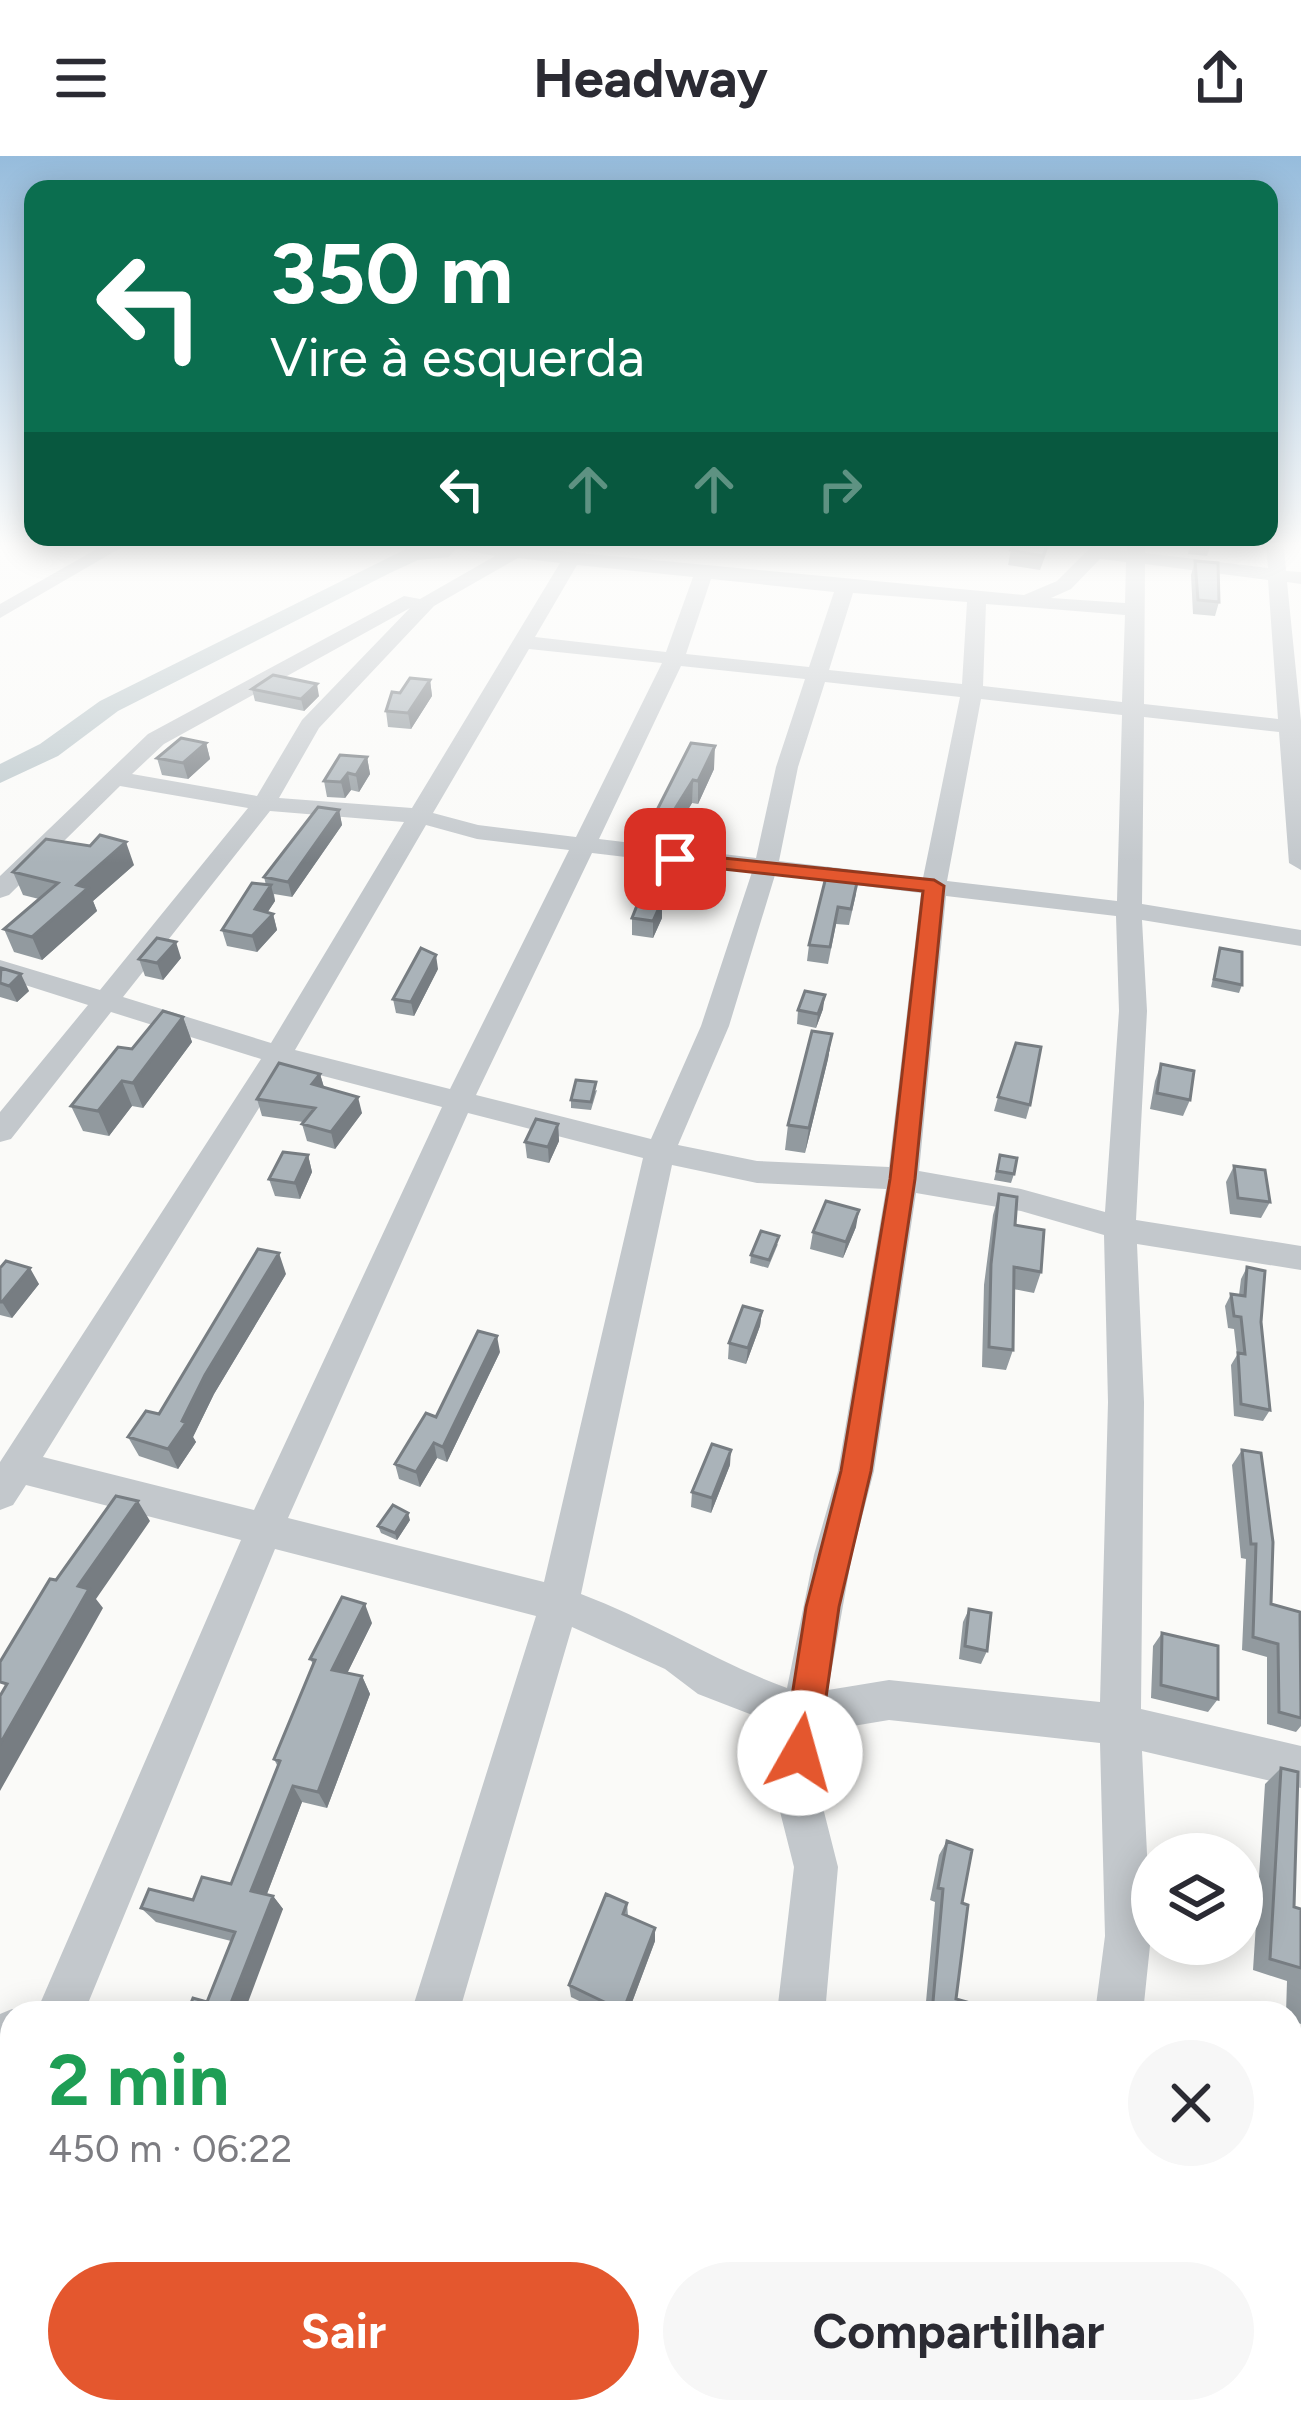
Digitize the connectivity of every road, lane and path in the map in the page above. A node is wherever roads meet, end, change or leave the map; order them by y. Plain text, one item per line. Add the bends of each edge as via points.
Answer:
1 (313, 652) edge
2 (382, 652) edge
3 (517, 652) edge
4 (597, 652) edge
5 (677, 652) edge
6 (822, 652) edge
7 (974, 652) edge
8 (1133, 652) edge
9 (1284, 652) edge
10 (674, 662) junction
11 (814, 676) junction
12 (972, 692) junction
13 (1131, 710) junction
14 (1294, 727) edge
15 (113, 778) junction
16 (265, 804) junction
17 (418, 816) junction
18 (476, 832) junction
19 (402, 842) junction
20 (588, 844) junction
21 (1301, 863) edge
22 (767, 867) junction
23 (934, 886) junction
24 (0, 890) edge
25 (1129, 910) junction
26 (1301, 938) edge
27 (0, 968) edge
28 (109, 998) junction
29 (278, 1055) junction
30 (458, 1103) junction
31 (0, 1132) edge
32 (660, 1152) junction
33 (903, 1179) junction
34 (1120, 1225) junction
35 (1301, 1258) edge
36 (9, 1480) edge
37 (265, 1528) junction
38 (559, 1604) junction
39 (803, 1714) junction
40 (1120, 1725) junction
41 (1301, 1768) edge
42 (59, 2001) edge
43 (439, 2001) edge
44 (803, 2001) edge
45 (1120, 2001) edge

1 - 15 street via 155,739
2 - 16 street via 310,725
3 - 17 street
4 - 10 street
5 - 10 street
6 - 11 street
7 - 12 street
8 - 13 street
9 - 14 street
10 - 11 street
10 - 20 street
11 - 12 street
11 - 22 street
12 - 13 street
12 - 23 street
13 - 14 street
13 - 25 street
14 - 21 street
15 - 16 street
15 - 24 street
16 - 17 street
16 - 28 street
17 - 18 street
17 - 19 street
18 - 19 street
18 - 20 street
19 - 29 street
20 - 22 street
20 - 30 street
22 - 23 street
22 - 32 street via 715,1026
23 - 25 street
23 - 33 street
25 - 26 street
25 - 34 street via 1133,1011
27 - 28 street
28 - 29 street
28 - 31 street
29 - 30 street
29 - 36 street
30 - 32 street
30 - 37 street
32 - 33 street via 758,1172
32 - 38 street
33 - 34 street
33 - 39 street via 856,1471
34 - 35 street via 1206,1248
34 - 40 street
36 - 37 street
37 - 38 street
37 - 42 street
38 - 39 street via 664,1648 712,1680
38 - 43 street
39 - 40 street via 889,1700
39 - 44 street via 797,1792 816,1867
40 - 41 street
40 - 45 street via 1128,1936

